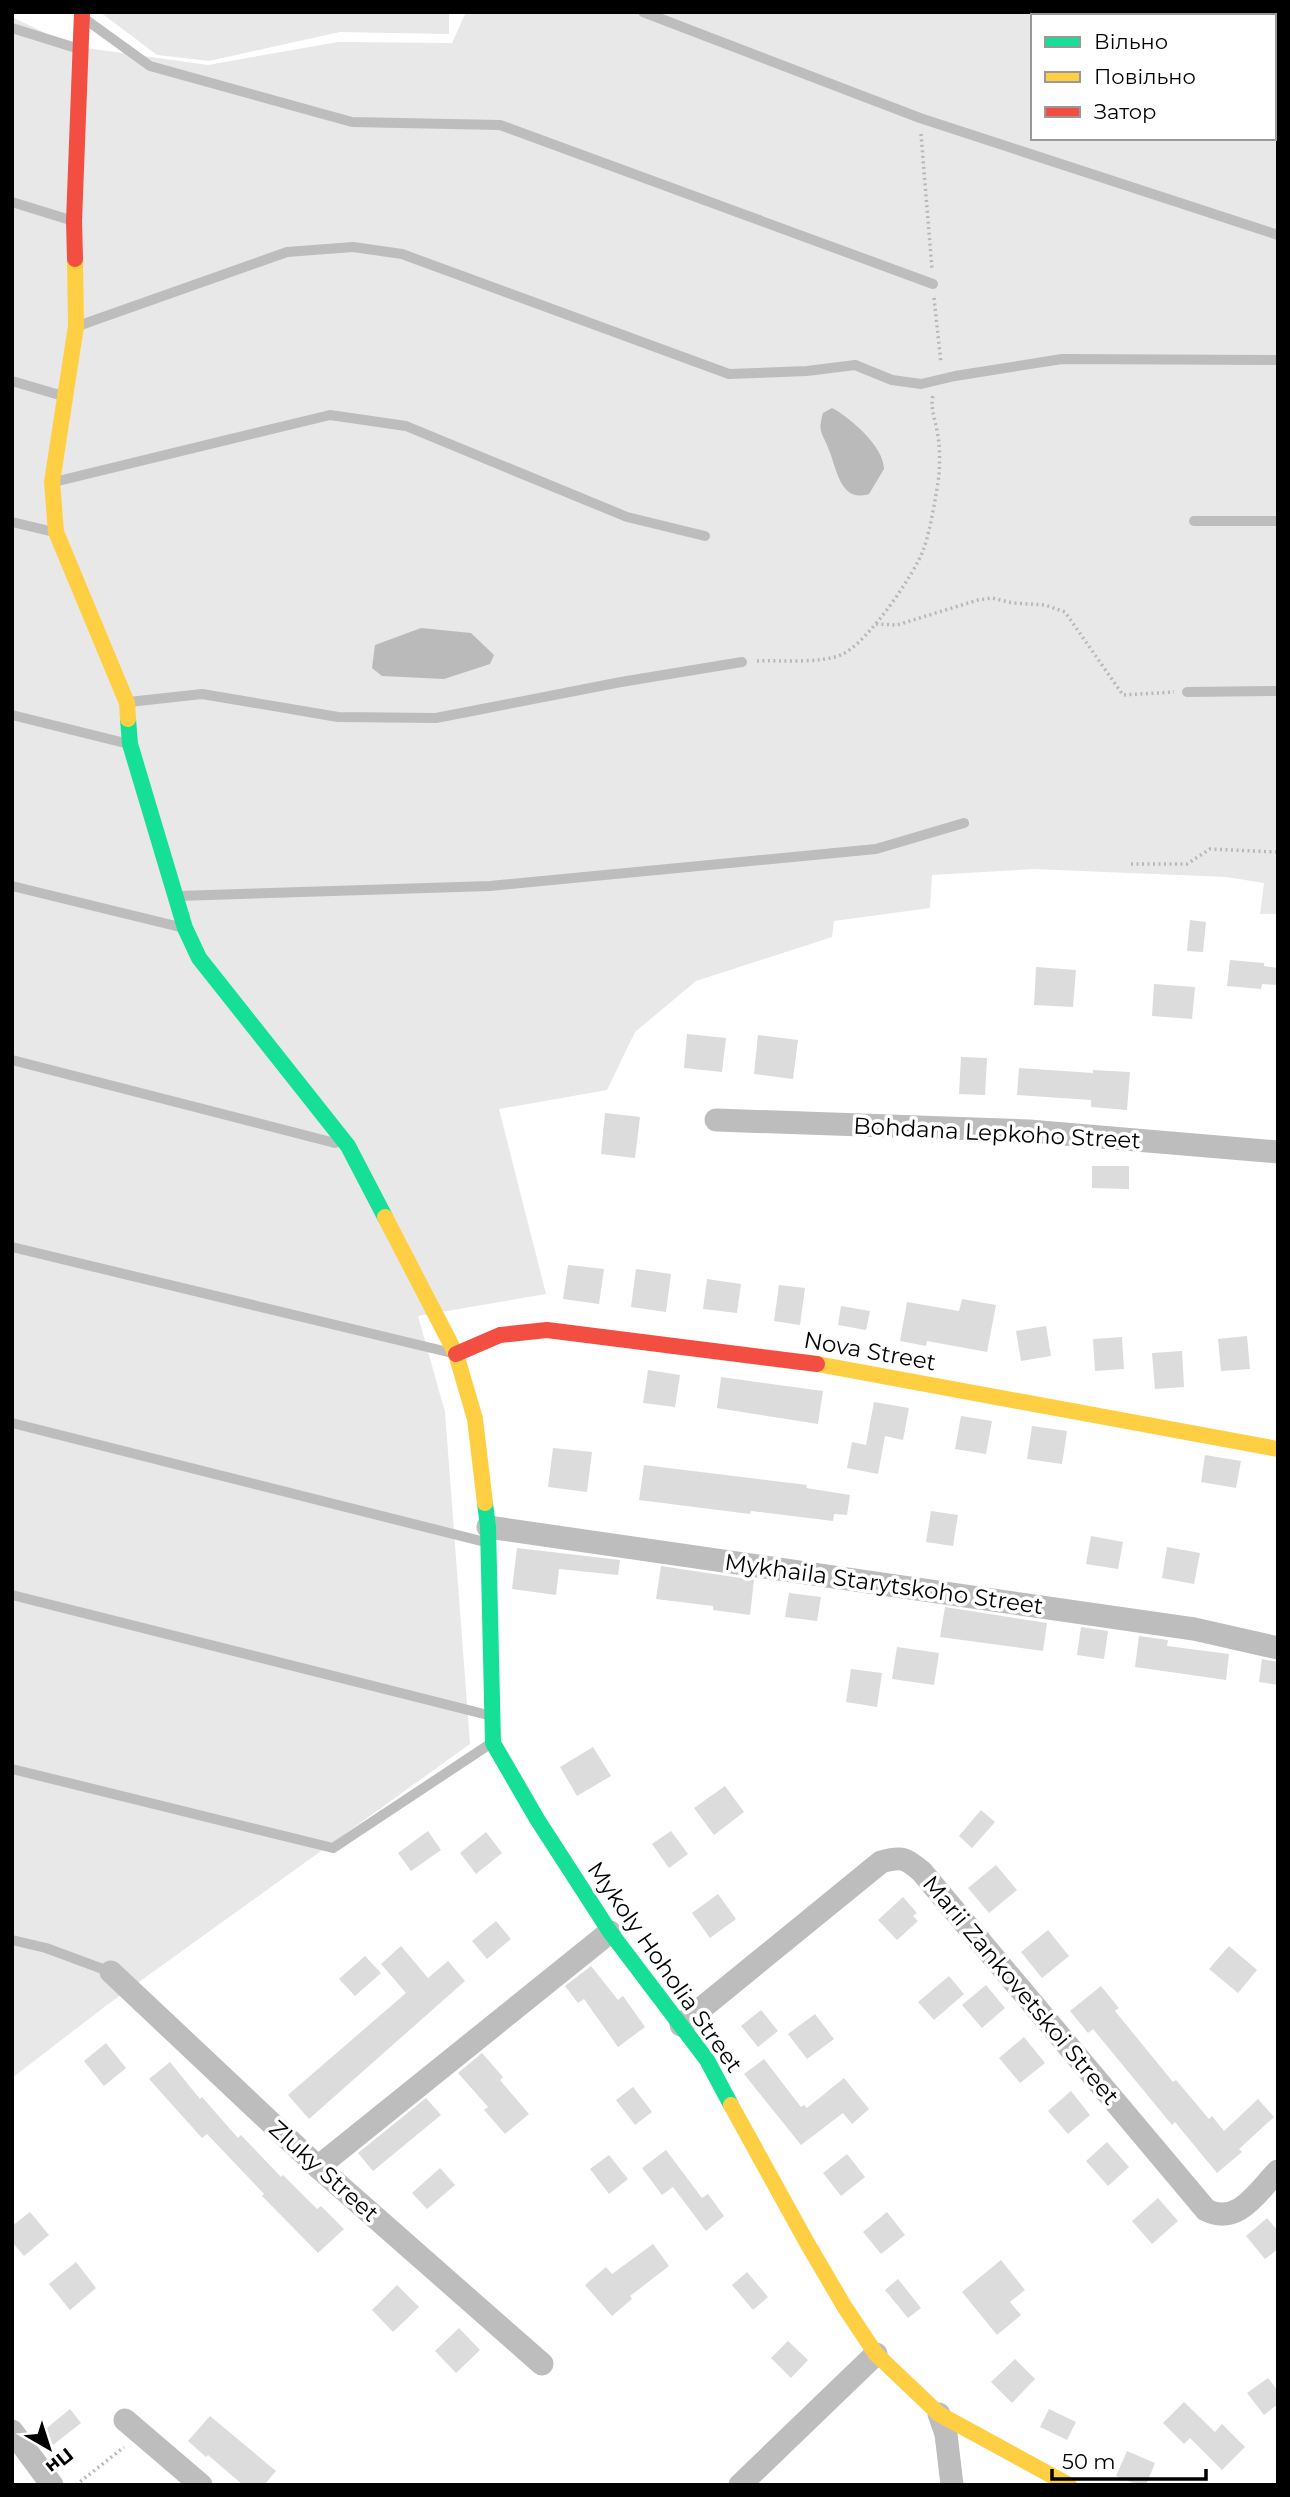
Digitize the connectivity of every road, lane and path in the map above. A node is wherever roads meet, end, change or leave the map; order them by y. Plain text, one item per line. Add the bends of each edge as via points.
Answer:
1 (643, 12) edge
2 (83, 15) edge
3 (12, 28) edge
4 (79, 49) junction
5 (919, 118) junction
6 (12, 202) edge
7 (74, 221) junction
8 (1278, 235) edge
9 (933, 284) junction
10 (76, 326) junction
11 (1278, 360) edge
12 (938, 380) junction
13 (12, 381) edge
14 (64, 396) junction
15 (52, 482) junction
16 (1194, 521) dead end
17 (1278, 521) edge
18 (12, 522) edge
19 (56, 532) junction
20 (705, 536) dead end
21 (876, 624) junction
22 (742, 662) joint
23 (1278, 691) edge
24 (1187, 692) joint
25 (127, 703) junction
26 (12, 715) edge
27 (130, 744) junction
28 (964, 823) dead end
29 (1278, 852) edge
30 (1132, 864) dead end
31 (12, 887) edge
32 (175, 896) junction
33 (185, 928) junction
34 (12, 1060) edge
35 (716, 1120) dead end
36 (348, 1146) junction
37 (1278, 1152) edge
38 (12, 1247) edge
39 (456, 1354) junction
40 (12, 1423) edge
41 (1278, 1449) edge
42 (488, 1535) junction
43 (12, 1595) edge
44 (1278, 1648) edge
45 (490, 1715) junction
46 (493, 1742) junction
47 (12, 1769) edge
48 (610, 1932) junction
49 (12, 1940) edge
50 (111, 1972) joint
51 (681, 2025) junction
52 (318, 2167) junction
53 (1278, 2171) edge
54 (876, 2354) junction
55 (542, 2364) dead end
56 (939, 2414) junction
57 (134, 2427) joint
58 (12, 2431) edge
59 (52, 2485) edge
60 (76, 2485) edge
61 (201, 2485) edge
62 (740, 2485) edge
63 (952, 2485) edge
64 (1069, 2485) edge

1 - 5 lane
2 - 4 street, Mykoly Hoholia Street
2 - 9 lane via 150,66 352,122 500,125
3 - 4 lane
4 - 7 street, Mykoly Hoholia Street
5 - 8 lane
5 - 9 path
6 - 7 lane
7 - 10 street, Mykoly Hoholia Street
9 - 12 path via 941,365
10 - 12 lane via 287,252 353,247 402,254 729,373 855,365 892,380 921,384
10 - 14 street, Mykoly Hoholia Street
11 - 12 lane via 1062,359
12 - 21 path via 931,408 939,439 939,474 924,547
13 - 14 lane
14 - 15 street, Mykoly Hoholia Street
15 - 19 street, Mykoly Hoholia Street
15 - 20 lane via 330,415 406,426 626,517
16 - 17 lane
18 - 19 lane
19 - 25 street, Mykoly Hoholia Street
21 - 22 path via 844,654 826,659
21 - 24 path via 897,625 992,598 1045,605 1065,612 1123,695
22 - 25 lane via 436,718 338,717 202,694
23 - 24 lane
25 - 27 street, Mykoly Hoholia Street
26 - 27 lane
27 - 32 street, Mykoly Hoholia Street
28 - 32 lane via 876,849 490,886
29 - 30 path via 1210,849 1187,864
31 - 33 lane
32 - 33 street, Mykoly Hoholia Street
33 - 36 street, Mykoly Hoholia Street via 200,958
34 - 36 lane
35 - 37 street, Bohdana Lepkoho Street via 1029,1131
36 - 39 street, Mykoly Hoholia Street
38 - 39 lane
39 - 41 street, Nova Street via 499,1334 547,1330 810,1363
39 - 42 street, Mykoly Hoholia Street via 475,1419
40 - 42 lane
42 - 44 street, Mykhaila Starytskoho Street via 1194,1629
42 - 45 street, Mykoly Hoholia Street
43 - 45 lane
45 - 46 street, Mykoly Hoholia Street
46 - 47 lane via 333,1848
46 - 48 street, Mykoly Hoholia Street
48 - 51 street, Mykoly Hoholia Street
48 - 52 street
49 - 50 lane
50 - 52 street, Zluky Street
51 - 53 street, Marii Zankovetskoi Street via 881,1862 907,1859 1206,2210 1218,2216 1233,2215
51 - 54 street, Mykoly Hoholia Street via 707,2060 806,2241
52 - 55 street, Zluky Street
54 - 56 street, Mykoly Hoholia Street
54 - 62 street
56 - 63 street
56 - 64 street, Mykoly Hoholia Street
57 - 60 path
57 - 61 street
58 - 59 street

